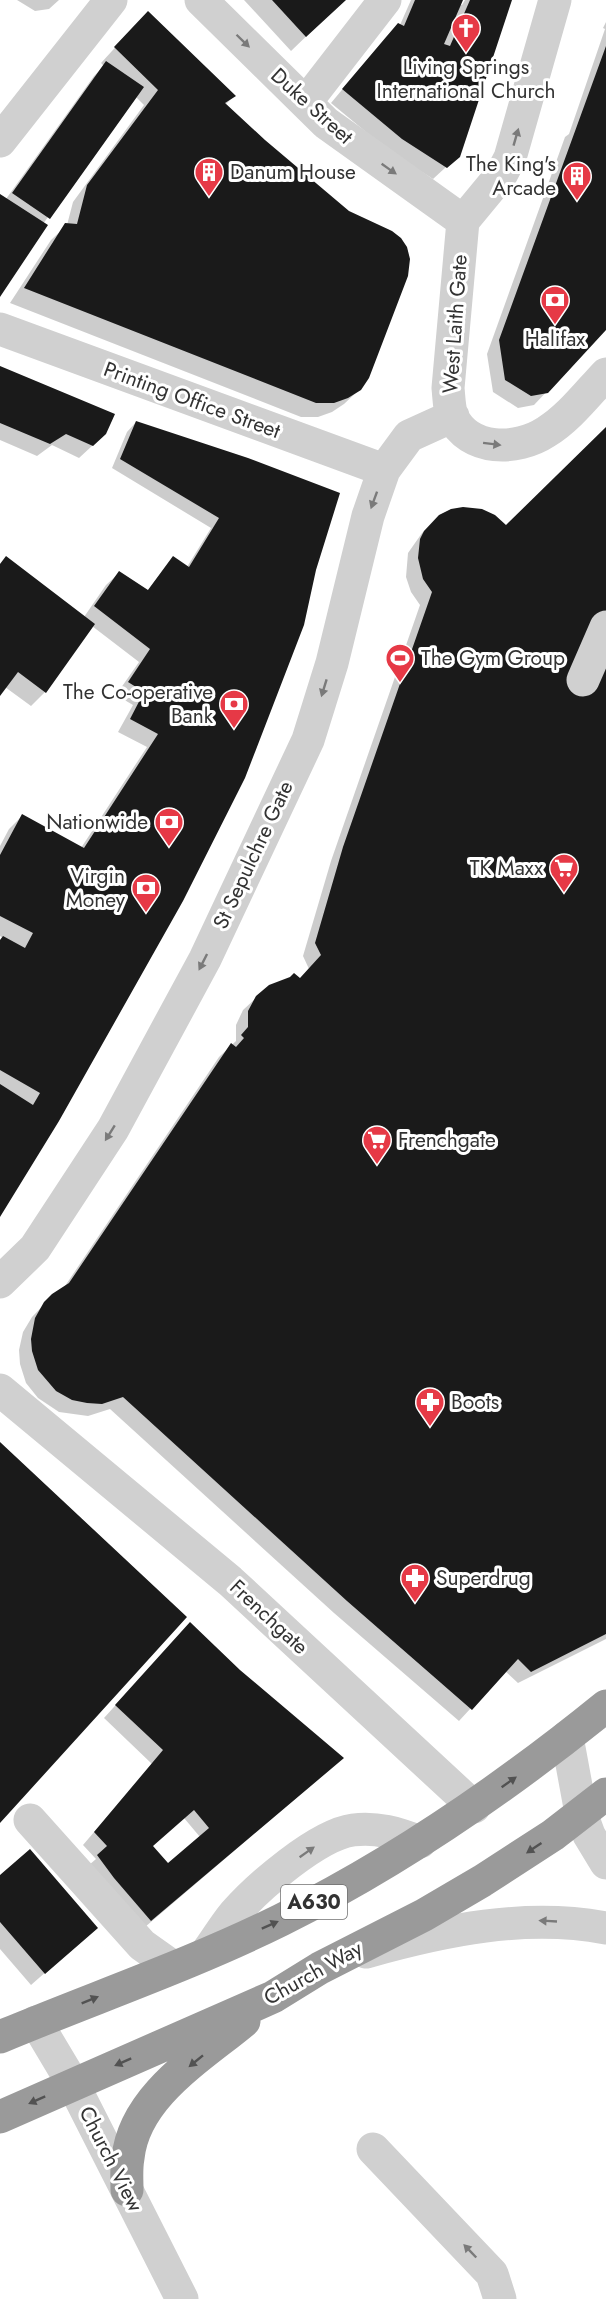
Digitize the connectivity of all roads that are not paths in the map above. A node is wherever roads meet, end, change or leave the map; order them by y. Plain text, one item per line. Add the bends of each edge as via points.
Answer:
1 (111, 0) edge
2 (201, 0) edge
3 (385, 0) edge
4 (555, 0) edge
5 (306, 102) junction
6 (0, 141) edge
7 (463, 221) junction
8 (0, 329) edge
9 (606, 374) edge
10 (453, 416) junction
11 (384, 470) junction
12 (606, 627) edge
13 (583, 680) dead end
14 (0, 1282) edge
15 (0, 1390) edge
16 (606, 1706) edge
17 (567, 1737) junction
18 (594, 1803) edge
19 (474, 1807) junction
20 (30, 1820) dead end
21 (420, 1842) junction
22 (606, 1863) edge
23 (606, 1928) edge
24 (207, 1952) junction
25 (173, 1967) junction
26 (320, 1968) junction
27 (273, 1997) junction
28 (36, 2022) junction
29 (0, 2037) edge
30 (74, 2084) junction
31 (0, 2117) edge
32 (373, 2150) dead end
33 (127, 2190) junction
34 (178, 2298) edge
35 (500, 2299) edge

1 - 6 street
2 -> 5 street, Duke Street
3 - 5 street
7 -> 4 street via 510,158
5 -> 7 street, Duke Street via 326,123
7 - 10 street, West Laith Gate via 448,388
8 - 11 street, Printing Office Street
10 -> 9 street, West Laith Gate via 471,437 486,444 524,442 559,423
10 - 11 street, St Sepulchre Gate via 409,436
11 -> 14 street, St Sepulchre Gate via 308,740 205,959 113,1129 35,1248
12 - 13 street
15 - 19 street, Frenchgate via 230,1581
16 - 17 highway, A630
17 - 18 street
19 -> 17 highway, A630
18 - 22 street via 589,1835
18 -> 26 highway, Church Way / A630 via 545,1841 482,1881
19 - 21 highway, A630
20 - 25 street via 142,1945
24 -> 21 highway, A630 via 281,1920
24 -> 21 street via 234,1915 282,1869 328,1837 351,1830 379,1829
23 -> 26 street via 513,1922 394,1944
24 - 25 highway, A630
28 -> 25 highway, A630
26 - 27 highway, Church Way / A630
27 -> 30 highway, Church Way / A630
27 -> 33 highway via 160,2090 136,2129 128,2156
28 - 29 highway, A630
28 - 30 street, Church View
30 -> 31 highway, Church Way / A630
30 - 33 street, Church View
35 -> 32 street via 492,2274
33 - 34 street, Church View

